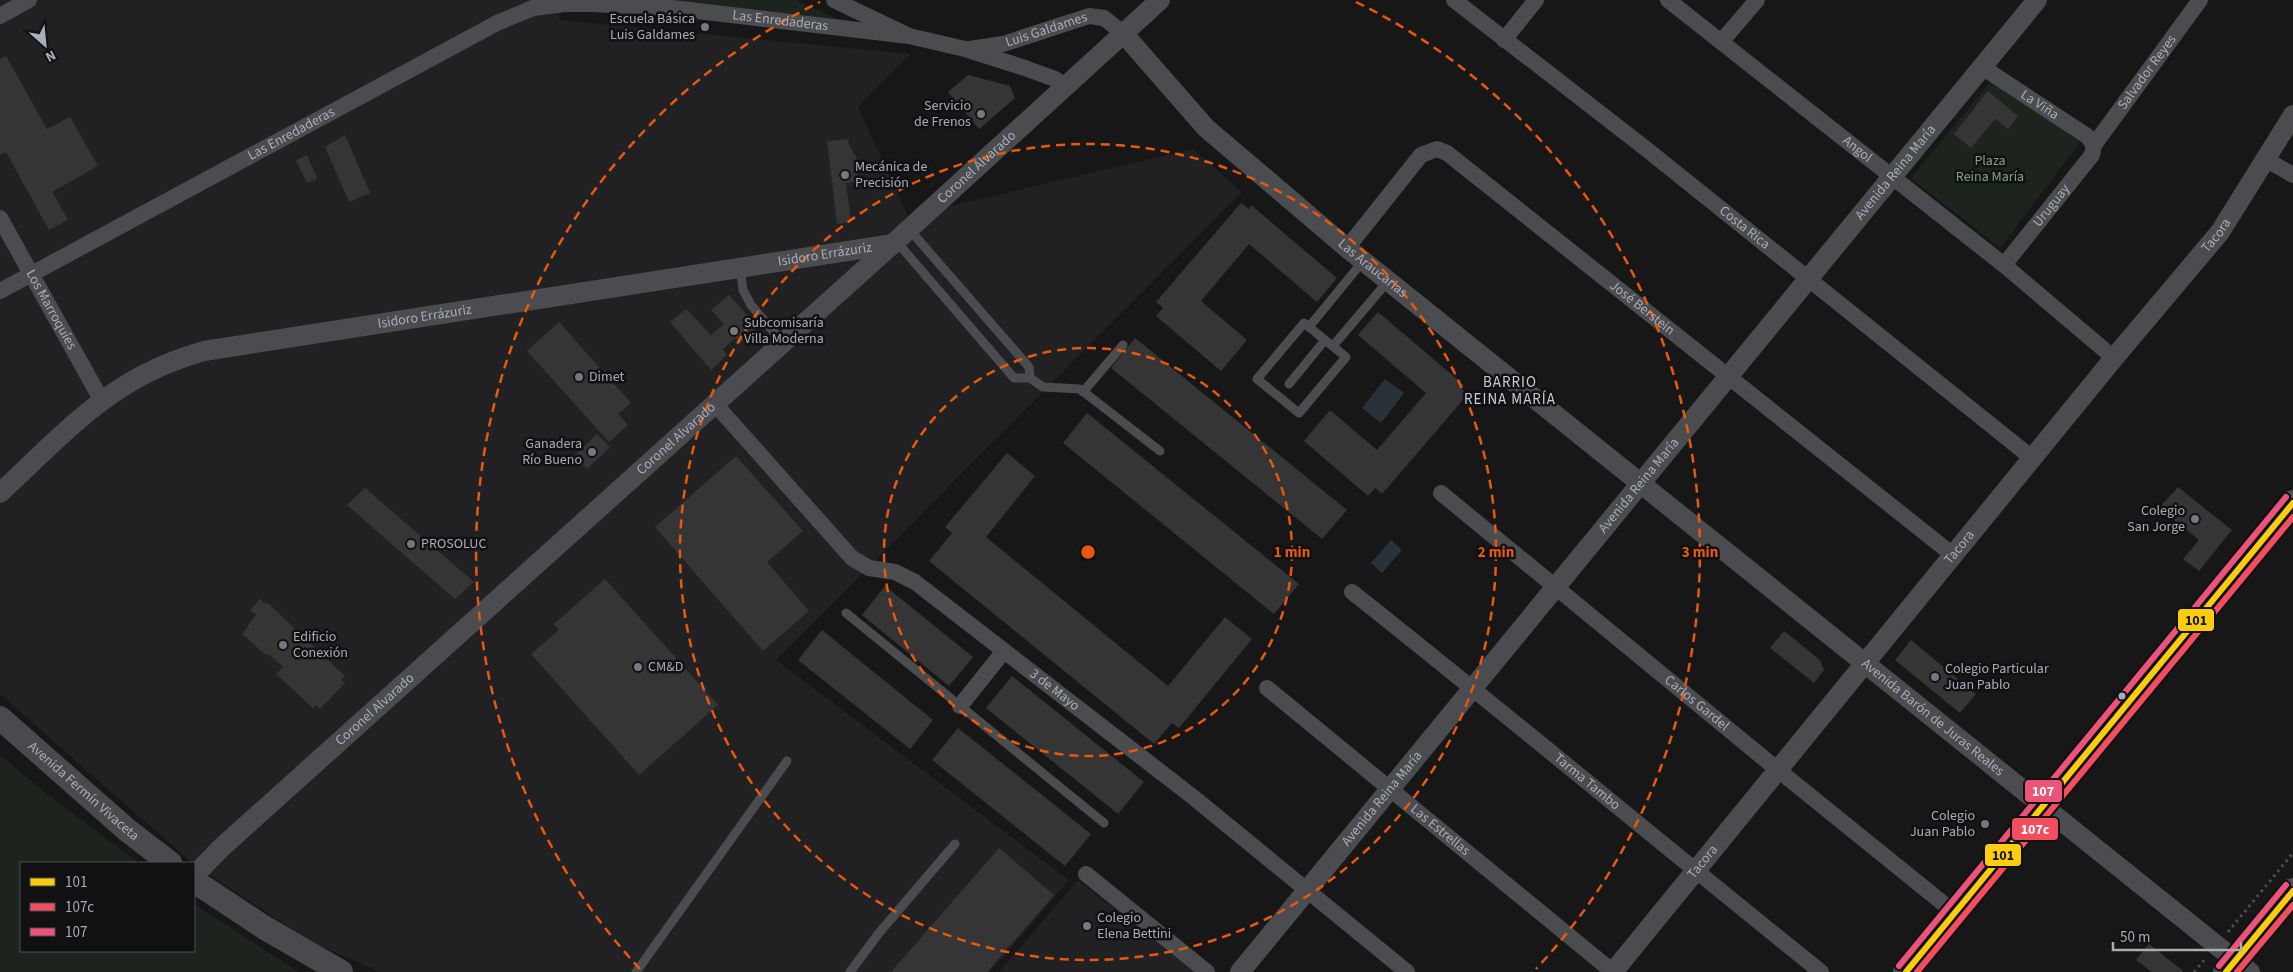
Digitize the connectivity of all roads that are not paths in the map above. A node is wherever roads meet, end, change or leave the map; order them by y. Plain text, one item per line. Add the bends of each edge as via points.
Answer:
1 (29, 0) edge
2 (834, 0) edge
3 (1160, 0) edge
4 (1454, 0) edge
5 (1536, 0) edge
6 (1668, 0) edge
7 (1757, 0) edge
8 (2037, 0) edge
9 (2200, 0) edge
10 (592, 2) edge
11 (0, 16) edge
12 (1123, 33) junction
13 (908, 36) junction
14 (1504, 40) junction
15 (1721, 42) junction
16 (965, 50) junction
17 (1982, 66) junction
18 (1064, 86) junction
19 (2293, 115) edge
20 (2094, 145) junction
21 (2267, 160) junction
22 (2293, 175) edge
23 (1891, 177) junction
24 (0, 218) edge
25 (899, 238) junction
26 (1347, 248) junction
27 (822, 256) junction
28 (1363, 261) junction
29 (2004, 265) junction
30 (740, 268) junction
31 (31, 274) junction
32 (1807, 280) junction
33 (1388, 281) junction
34 (844, 288) junction
35 (0, 291) edge
36 (1309, 327) junction
37 (783, 343) junction
38 (1329, 343) junction
39 (1123, 345) dead end
40 (2114, 358) junction
41 (1729, 375) junction
42 (1030, 378) junction
43 (1289, 384) dead end
44 (1084, 392) junction
45 (102, 401) junction
46 (715, 404) junction
47 (1160, 452) dead end
48 (2032, 458) junction
49 (1641, 483) junction
50 (0, 492) edge
51 (1441, 493) dead end
52 (2293, 503) edge
53 (1953, 555) junction
54 (1556, 587) junction
55 (1352, 592) dead end
56 (846, 613) dead end
57 (1004, 651) junction
58 (1865, 663) junction
59 (1267, 688) dead end
60 (1473, 688) junction
61 (960, 706) junction
62 (0, 718) edge
63 (787, 761) dead end
64 (1778, 770) junction
65 (1390, 789) junction
66 (2042, 806) junction
67 (1104, 823) dead end
68 (955, 844) dead end
69 (169, 862) edge
70 (1695, 871) junction
71 (1086, 874) dead end
72 (195, 875) edge
73 (195, 882) edge
74 (1307, 890) junction
75 (2293, 891) edge
76 (1955, 913) junction
77 (2232, 962) edge
78 (341, 972) edge
79 (636, 972) edge
80 (850, 972) edge
81 (1207, 972) edge
82 (1240, 972) edge
83 (1406, 972) edge
84 (1613, 972) edge
85 (1821, 972) edge
86 (1906, 972) edge

1 - 11 street
2 - 13 street, Luis Galdames
3 - 12 street, Coronel Alvarado
4 - 14 street, Costa Rica
5 - 14 street
6 - 15 street, Angol
7 - 15 street
8 - 17 street, Avenida Reina María
9 - 20 street, Salvador Reyes
10 - 13 street, Las Enredaderas via 672,8
10 - 31 street, Las Enredaderas via 549,5 512,15
12 - 16 street, Luis Galdames via 1104,18 1089,16 1004,44
12 - 18 street, Coronel Alvarado
12 - 26 street, Las Araucarias via 1206,128
13 - 16 street, Luis Galdames
14 - 32 street, Costa Rica via 1645,148
15 - 23 street, Angol
16 - 18 street, Luis Galdames via 1044,74
17 - 20 street, La Viña via 2087,136
17 - 23 street, Avenida Reina María
18 - 25 street, Coronel Alvarado
19 - 21 street, Tacora
20 - 29 street, Uruguay via 2092,155
21 - 22 street
21 - 40 street, Tacora via 2220,232
23 - 29 street, Angol
23 - 32 street, Avenida Reina María
24 - 31 street, Los Marroquíes
25 - 27 street, Isidoro Errázuriz
25 - 34 street, Coronel Alvarado
25 - 42 lane via 1028,367
25 - 42 lane via 1014,378
26 - 28 street, Las Araucarias
26 - 41 street, José Berstein via 1422,155 1431,150 1442,150
27 - 30 street, Isidoro Errázuriz
27 - 34 street via 840,264 845,276
28 - 33 street, Las Araucarias
28 - 36 lane
29 - 40 street, Angol
30 - 37 lane via 743,290 751,305
30 - 45 street, Isidoro Errázuriz via 213,349 145,373
31 - 35 street, Las Enredaderas
31 - 45 street, Los Marroquíes
32 - 41 street, Avenida Reina María
32 - 48 street, Costa Rica
33 - 38 lane
33 - 49 street, Las Araucarias
34 - 37 street, Coronel Alvarado
36 - 38 lane
36 - 38 lane via 1304,323 1257,379 1299,413 1346,357
37 - 46 street, Coronel Alvarado
38 - 43 lane
39 - 44 lane
40 - 48 street, Tacora
41 - 49 street, Avenida Reina María
41 - 53 street, José Berstein
42 - 44 lane via 1043,387
44 - 47 lane
45 - 50 street, Isidoro Errázuriz
46 - 57 street, 3 de Mayo via 852,558 869,568 895,572 915,582
46 - 72 street, Coronel Alvarado via 221,848
48 - 53 street, Tacora
49 - 54 street, Avenida Reina María
49 - 58 street, Avenida Barón de Juras Reales
51 - 54 street, Carlos Gardel
52 - 66 main road
53 - 58 street, Tacora
54 - 60 street, Avenida Reina María
54 - 64 street, Carlos Gardel
55 - 60 street, Tarma Tambo
56 - 61 lane
57 - 61 street
57 - 74 street, 3 de Mayo
58 - 64 street, Tacora
58 - 66 street, Avenida Barón de Juras Reales
59 - 65 street, Las Estrellas
60 - 65 street, Avenida Reina María
60 - 70 street, Tarma Tambo
61 - 67 lane
62 - 69 main road, Avenida Fermín Vivaceta
63 - 79 lane
64 - 70 street, Tacora
64 - 76 street, Carlos Gardel
65 - 74 street, Avenida Reina María
65 - 84 street, Las Estrellas
66 - 76 main road
66 - 77 street, Avenida Barón de Juras Reales
68 - 80 lane
70 - 84 street, Tacora
70 - 85 street, Tarma Tambo
71 - 81 street
73 - 78 main road via 265,928
74 - 82 street, Avenida Reina María
74 - 83 street, 3 de Mayo
75 - 77 main road
76 - 86 main road

